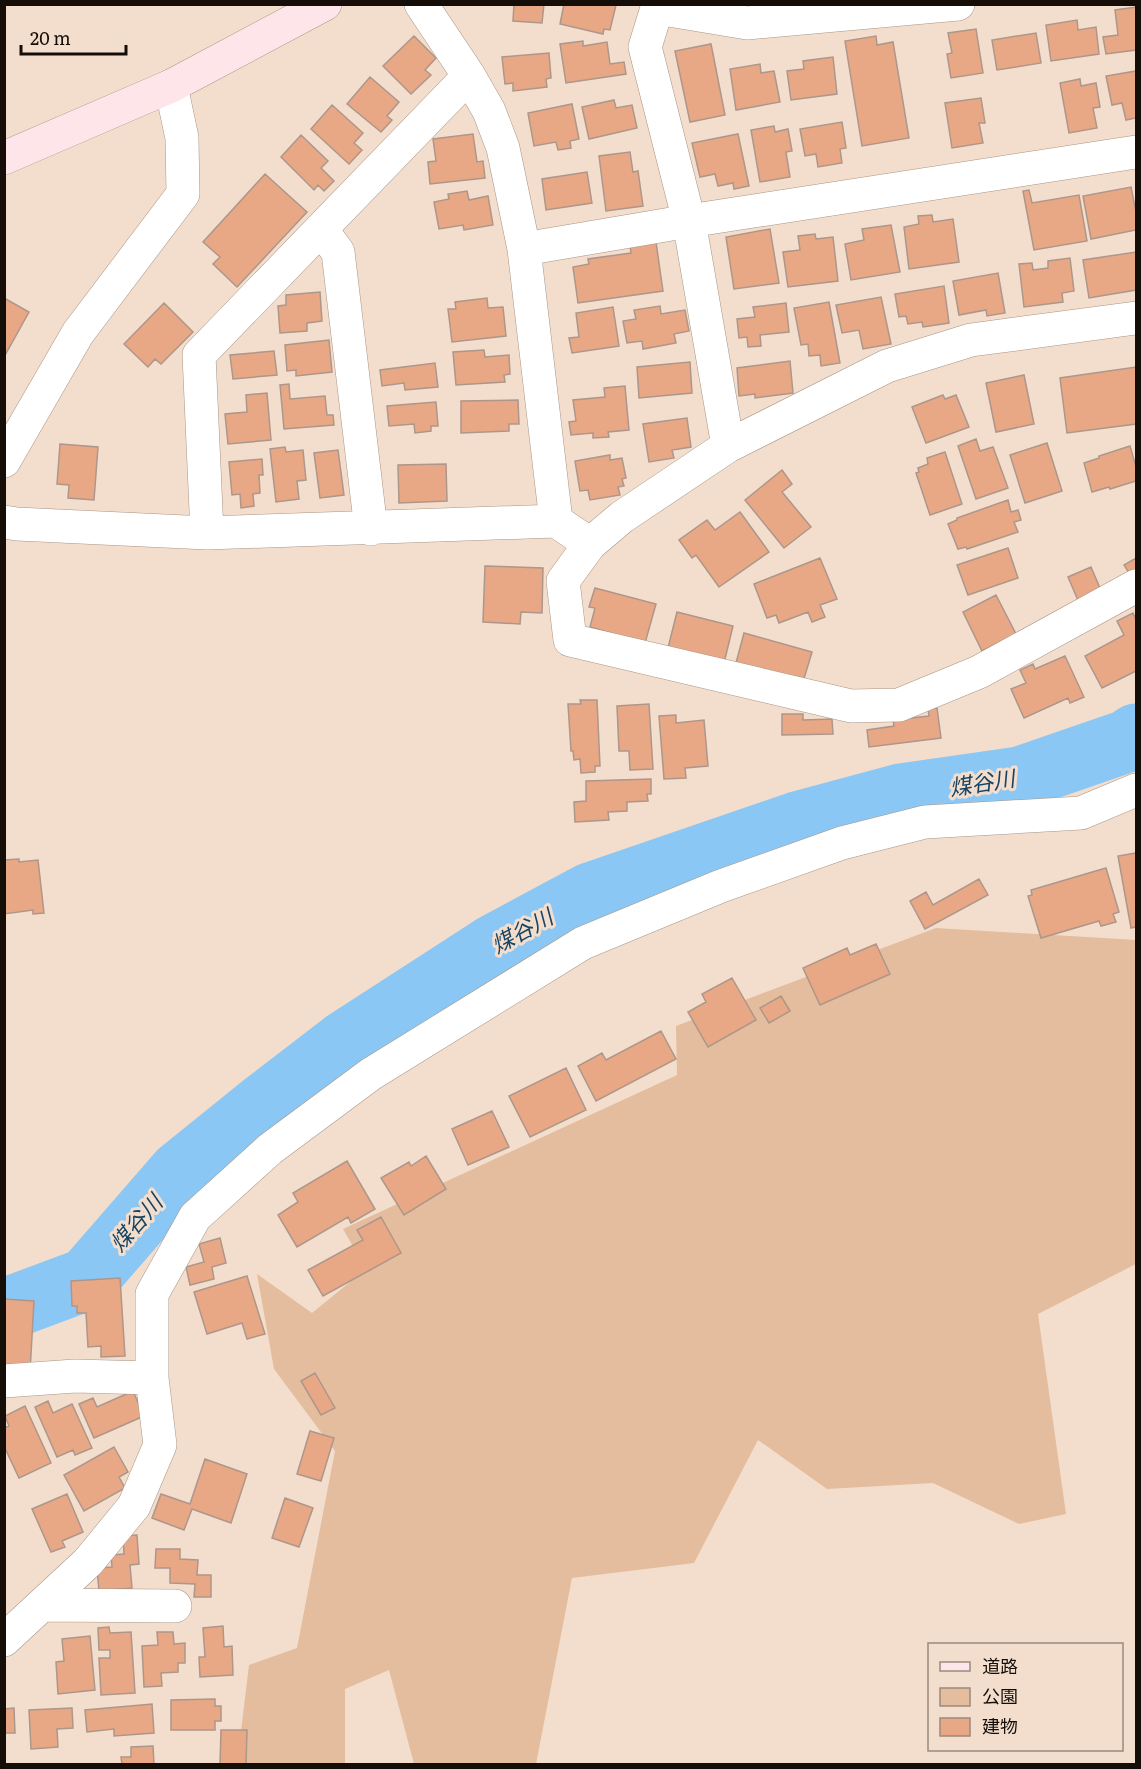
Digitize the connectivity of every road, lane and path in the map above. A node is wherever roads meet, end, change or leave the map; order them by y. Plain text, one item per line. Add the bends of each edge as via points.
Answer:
1 (325, 4) edge
2 (421, 4) edge
3 (958, 4) edge
4 (469, 76) junction
5 (171, 86) junction
6 (1137, 152) edge
7 (4, 158) edge
8 (689, 221) junction
9 (321, 229) junction
10 (524, 249) junction
11 (1137, 318) edge
12 (729, 446) junction
13 (4, 461) edge
14 (556, 521) junction
15 (4, 522) edge
16 (371, 528) junction
17 (207, 533) junction
18 (590, 544) junction
19 (1137, 586) edge
20 (1137, 790) edge
21 (152, 1378) junction
22 (4, 1381) edge
23 (42, 1605) junction
24 (175, 1606) dead end
25 (4, 1640) edge

1 - 5 street
2 - 4 street
3 - 8 street via 747,22 657,8 645,47
4 - 9 street
4 - 10 street via 489,111 503,148
5 - 7 street
5 - 13 street via 182,138 183,194 78,333
6 - 8 street
8 - 10 street
8 - 12 street
9 - 16 street via 338,252
9 - 17 street via 199,355
10 - 14 street
11 - 12 street via 971,340 887,366
12 - 18 street
14 - 16 street
14 - 18 street
15 - 17 street
16 - 17 street
18 - 19 street via 563,580 570,640 851,706 899,705 969,676
20 - 21 street via 1081,813 925,822 842,843 721,886 583,943 371,1074 270,1149 195,1218 152,1294
21 - 22 street via 75,1376
21 - 23 street via 160,1445 134,1506 88,1562
23 - 24 street
23 - 25 street

